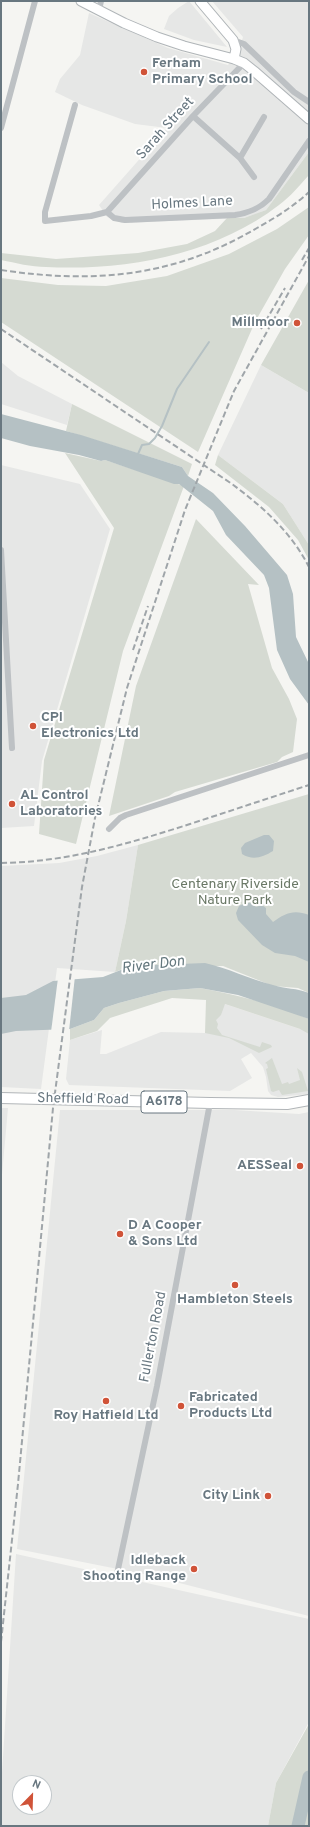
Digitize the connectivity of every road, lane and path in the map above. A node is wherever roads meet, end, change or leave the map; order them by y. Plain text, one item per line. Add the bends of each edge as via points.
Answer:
1 (35, 1) edge
2 (81, 1) edge
3 (101, 1) edge
4 (200, 1) edge
5 (99, 10) junction
6 (233, 40) junction
7 (234, 59) junction
8 (244, 63) junction
9 (309, 102) edge
10 (75, 105) dead end
11 (193, 116) junction
12 (264, 117) dead end
13 (309, 118) edge
14 (1, 128) edge
15 (309, 141) edge
16 (240, 158) junction
17 (254, 177) dead end
18 (107, 212) junction
19 (1, 550) edge
20 (12, 748) dead end
21 (309, 755) edge
22 (109, 830) dead end
23 (1, 1098) edge
24 (309, 1100) edge
25 (210, 1103) junction
26 (117, 1574) dead end

1 - 14 street
2 - 5 street
3 - 5 street
4 - 6 street
5 - 7 street via 156,37
6 - 7 street via 236,49
6 - 9 street via 244,44 294,92
7 - 8 street
8 - 11 street, Sarah Street
8 - 13 street
10 - 18 street via 45,212 45,221
11 - 16 street
11 - 18 street, Sarah Street
12 - 16 street
15 - 18 street, Holmes Lane via 270,199 252,212 125,220 114,218
16 - 17 street
19 - 20 street
21 - 22 street via 126,815
23 - 25 main road, Sheffield Road / A6178
24 - 25 main road, Sheffield Road / A6178 via 287,1104
25 - 26 street, Fullerton Road via 157,1386

